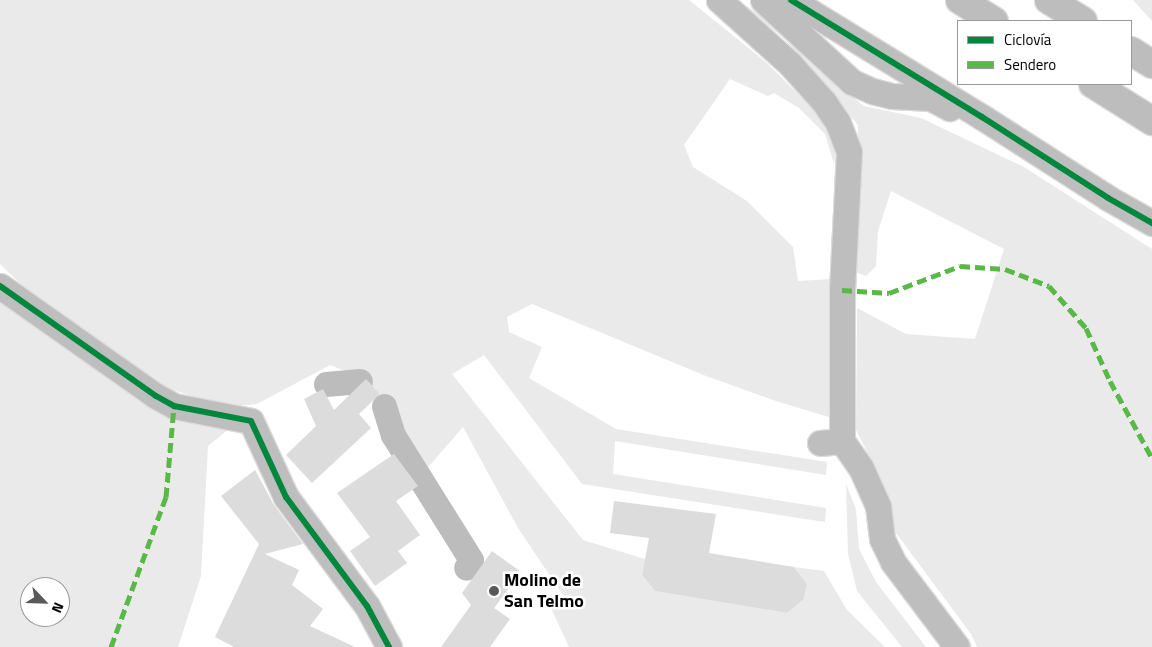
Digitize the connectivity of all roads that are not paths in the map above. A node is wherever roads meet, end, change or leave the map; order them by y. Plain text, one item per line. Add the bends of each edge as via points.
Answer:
1 (719, 0) edge
2 (762, 0) edge
3 (791, 0) edge
4 (960, 0) edge
5 (1049, 0) edge
6 (992, 20) edge
7 (1081, 20) edge
8 (1132, 52) edge
9 (1152, 64) edge
10 (1095, 85) edge
11 (1152, 121) edge
12 (990, 122) junction
13 (1152, 223) edge
14 (0, 286) edge
15 (389, 647) edge
16 (957, 647) edge

1 - 16 street via 790,64 824,102 838,123 849,152 831,442 861,468 878,506 882,539 893,562
2 - 12 street via 852,82 892,96 931,98 984,126
3 - 12 street
4 - 6 highway
5 - 7 highway
8 - 9 highway
10 - 11 highway
12 - 13 street
14 - 15 street via 174,406 251,421 286,497 367,606

